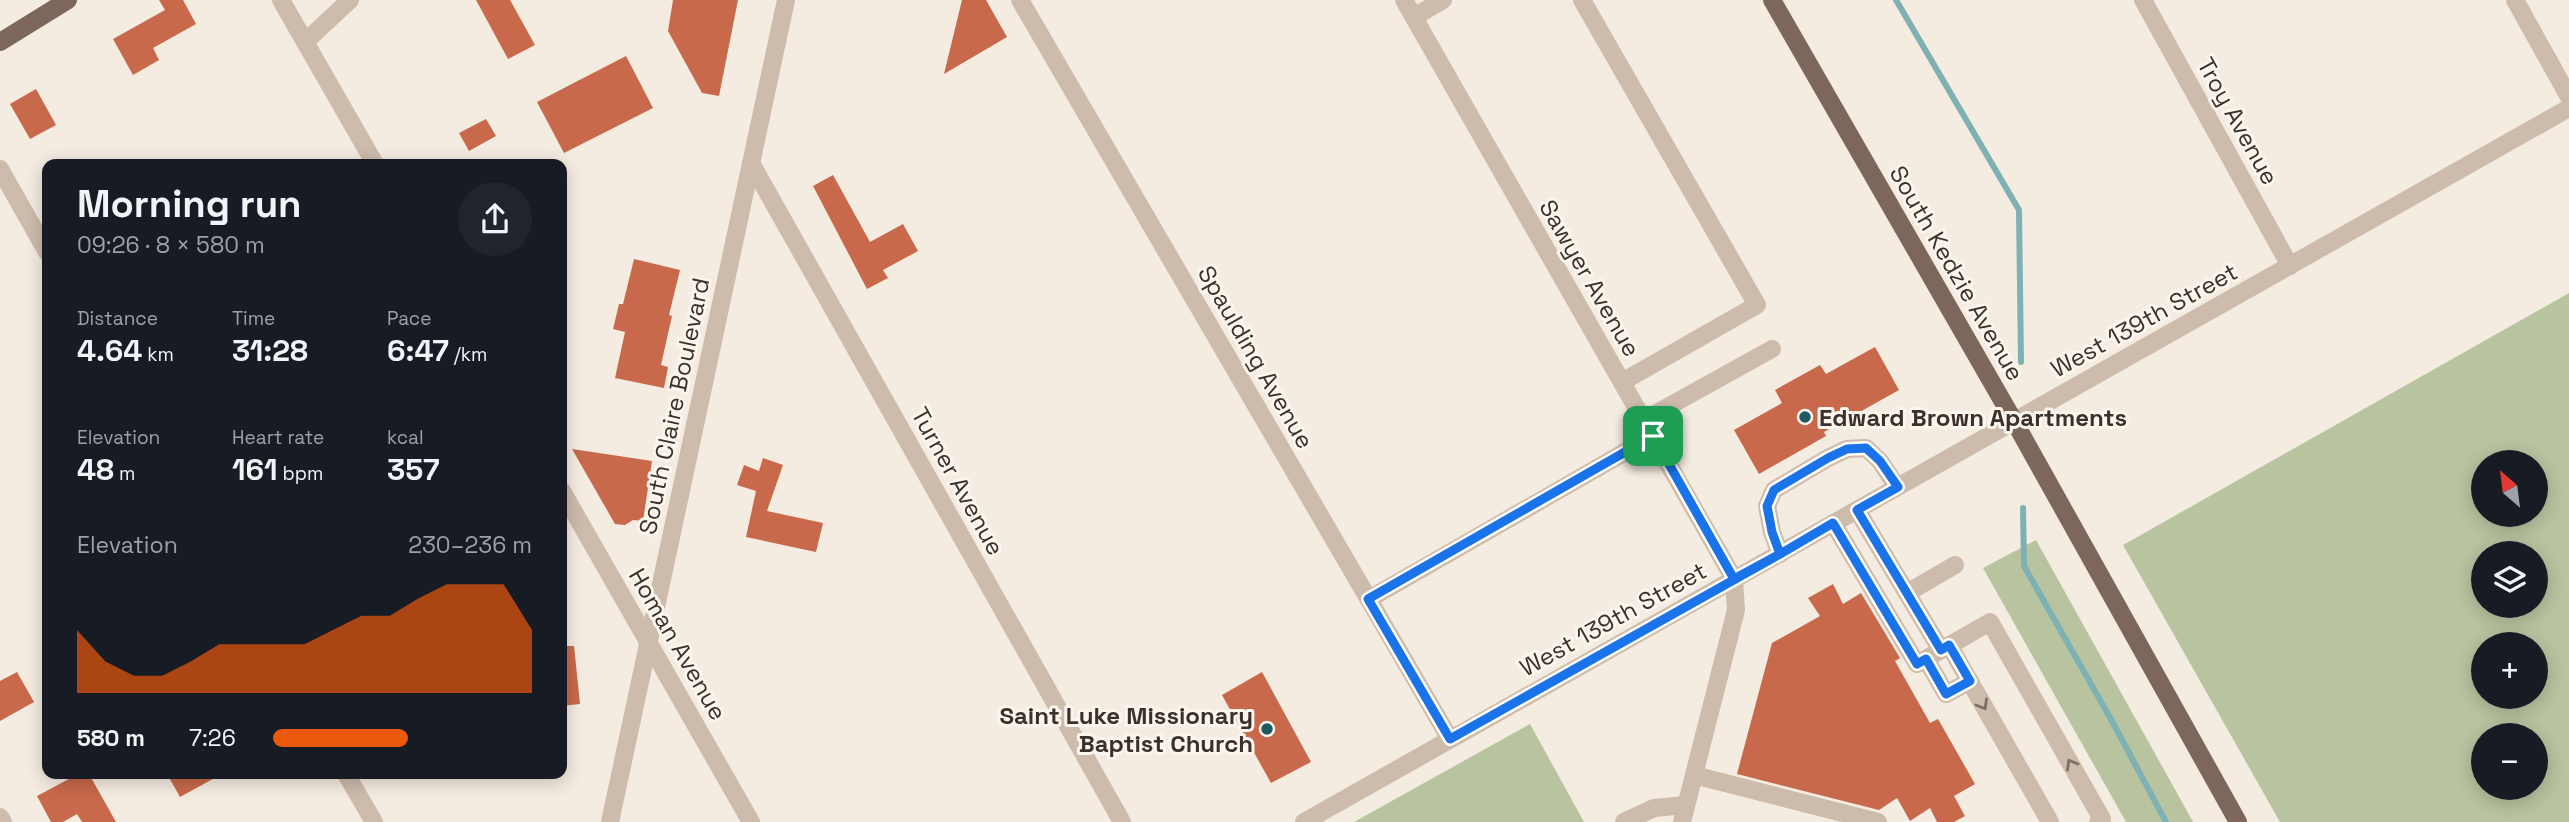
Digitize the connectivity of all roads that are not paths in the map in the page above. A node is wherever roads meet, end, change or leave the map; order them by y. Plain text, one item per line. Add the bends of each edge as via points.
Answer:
1 (68, 0) edge
2 (281, 0) edge
3 (350, 0) edge
4 (786, 0) edge
5 (1020, 0) edge
6 (1404, 0) edge
7 (1443, 0) edge
8 (1582, 0) edge
9 (1772, 0) edge
10 (2143, 0) edge
11 (2515, 0) edge
12 (1414, 17) junction
13 (0, 42) edge
14 (305, 42) junction
15 (2569, 97) edge
16 (2569, 108) edge
17 (372, 159) edge
18 (751, 163) junction
19 (0, 169) edge
20 (42, 243) edge
21 (2290, 266) junction
22 (1772, 349) dead end
23 (1622, 382) junction
24 (2014, 421) junction
25 (1648, 428) junction
26 (1898, 487) junction
27 (567, 500) edge
28 (1857, 510) junction
29 (1833, 523) junction
30 (1780, 554) junction
31 (1955, 565) dead end
32 (1734, 579) junction
33 (1908, 593) junction
34 (1368, 599) junction
35 (648, 641) junction
36 (1934, 655) junction
37 (1970, 681) junction
38 (1450, 739) junction
39 (1694, 775) junction
40 (349, 779) edge
41 (1684, 814) edge
42 (0, 817) edge
43 (3, 822) edge
44 (374, 822) edge
45 (610, 822) edge
46 (751, 822) edge
47 (1122, 822) edge
48 (1304, 822) edge
49 (1624, 822) edge
50 (1878, 822) edge
51 (2050, 822) edge
52 (2098, 822) edge
53 (2238, 822) edge

1 - 13 main road
2 - 14 street
3 - 14 street
4 - 18 street, South Claire Boulevard
5 - 34 street, Spaulding Avenue
6 - 12 street, Sawyer Avenue
7 - 12 street
8 - 23 street via 1757,305
9 - 24 main road, South Kedzie Avenue
10 - 21 street, Troy Avenue
11 - 15 street
12 - 23 street, Sawyer Avenue
14 - 17 street
16 - 21 street, West 139th Street
18 - 35 street, South Claire Boulevard
18 - 47 street, Turner Avenue
19 - 20 street
21 - 24 street, West 139th Street
22 - 25 street
23 - 25 street, Sawyer Avenue
24 - 26 street, West 139th Street
24 - 53 main road, South Kedzie Avenue
25 - 32 street, Sawyer Avenue
25 - 34 street
26 - 28 street, West 139th Street
26 - 30 street via 1866,448 1847,449 1828,458 1774,490 1767,506
27 - 35 street, Homan Avenue
28 - 29 street, West 139th Street
28 - 33 street
29 - 30 street, West 139th Street
29 - 36 street
30 - 32 street, West 139th Street
31 - 33 street
32 - 38 street, West 139th Street
32 - 39 street via 1736,610
33 - 36 street
34 - 38 street, Spaulding Avenue
35 - 45 street, South Claire Boulevard
35 - 46 street, Homan Avenue
36 - 37 street
36 - 37 street via 1946,694
52 -> 36 street via 2102,819 1990,622
37 -> 51 street
38 - 48 street, West 139th Street
39 - 41 street
39 - 50 street
40 - 44 street
41 - 49 street via 1654,808
42 - 43 street

